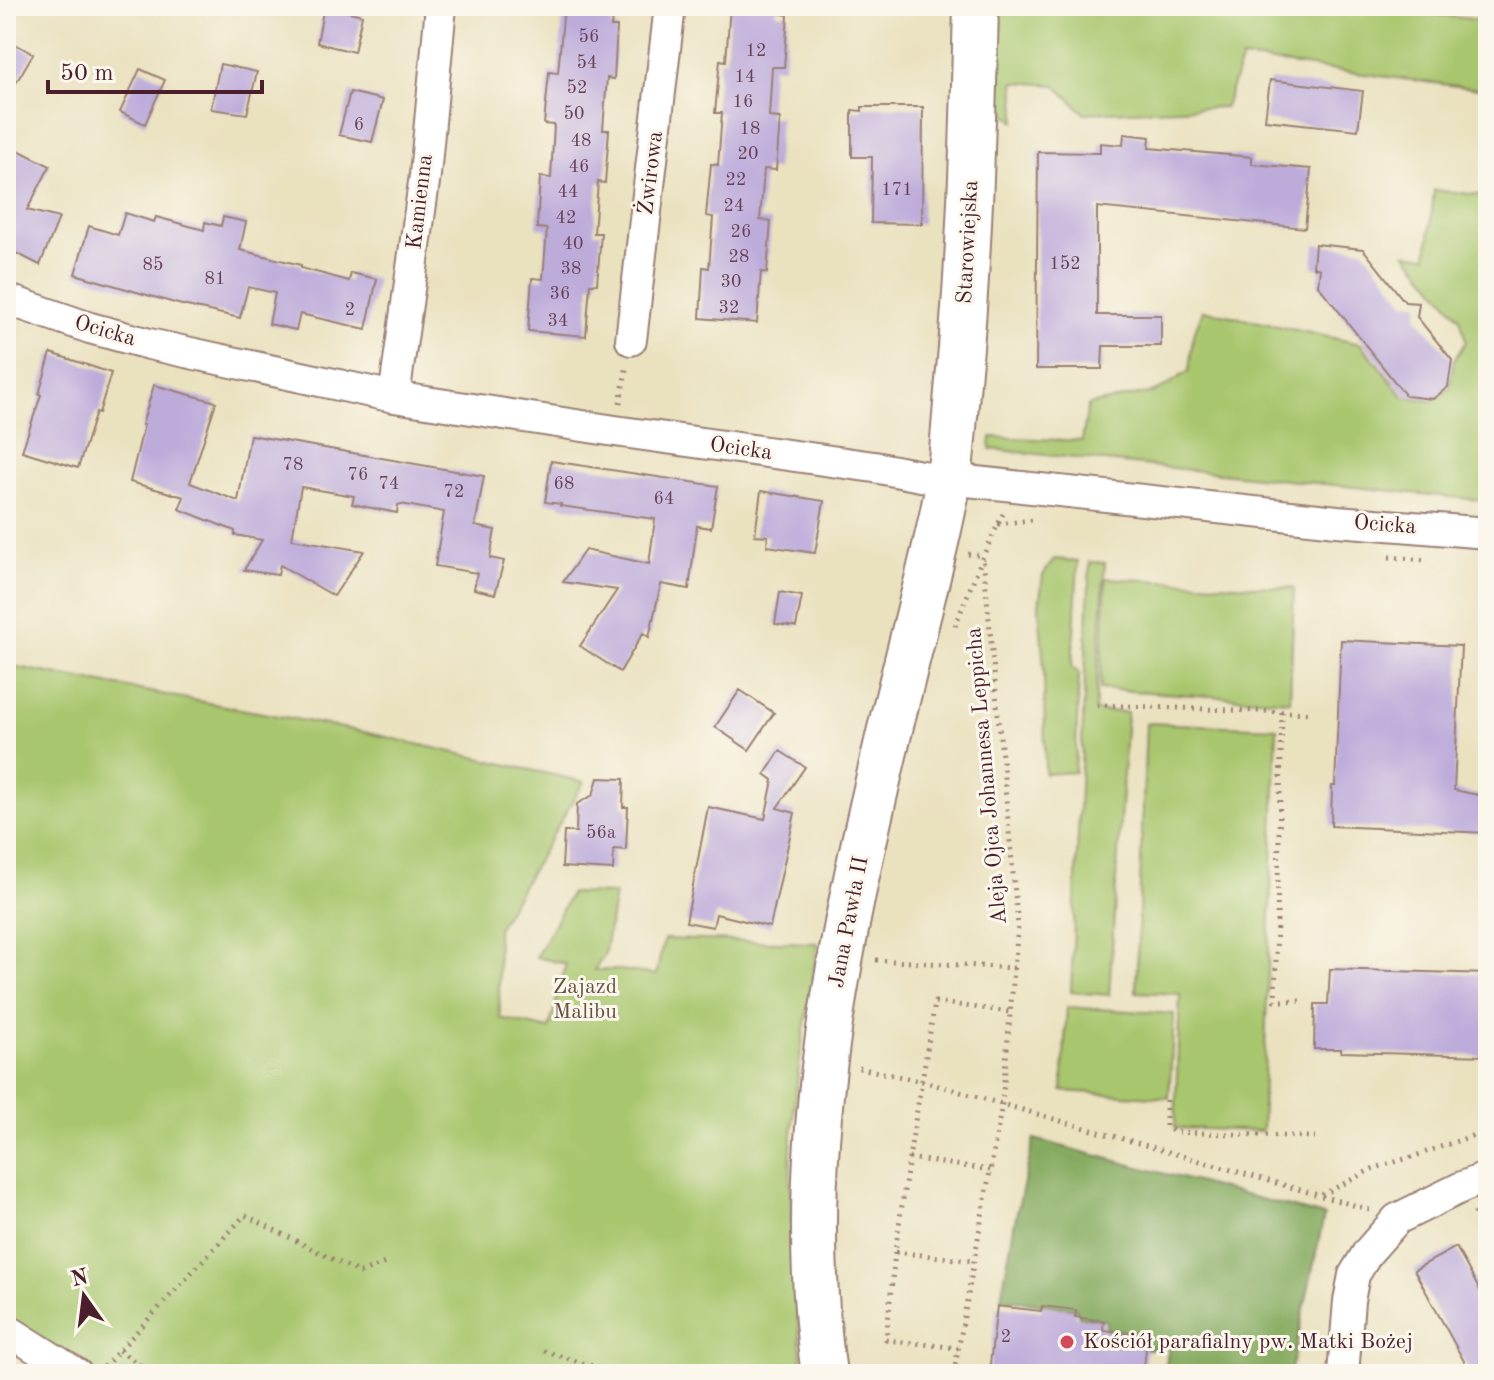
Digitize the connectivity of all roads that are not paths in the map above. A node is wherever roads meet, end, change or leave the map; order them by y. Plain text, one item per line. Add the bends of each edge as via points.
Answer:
1 (441, 6) edge
2 (670, 6) edge
3 (976, 6) edge
4 (6, 299) edge
5 (631, 340) road end
6 (394, 397) junction
7 (949, 478) junction
8 (1488, 533) edge
9 (1488, 1177) edge
10 (6, 1329) edge
11 (77, 1374) edge
12 (824, 1374) edge
13 (1343, 1374) edge

1 - 6 street, Kamienna via 425,175
2 - 5 street, Żwirowa
3 - 7 main road, Starowiejska via 966,297
4 - 6 street, Ocicka via 149,344
6 - 7 street, Ocicka
7 - 8 street, Ocicka
7 - 12 main road, Jana Pawła II via 877,785 828,1028 814,1173
9 - 13 street via 1397,1219 1368,1252 1354,1275
10 - 11 street

